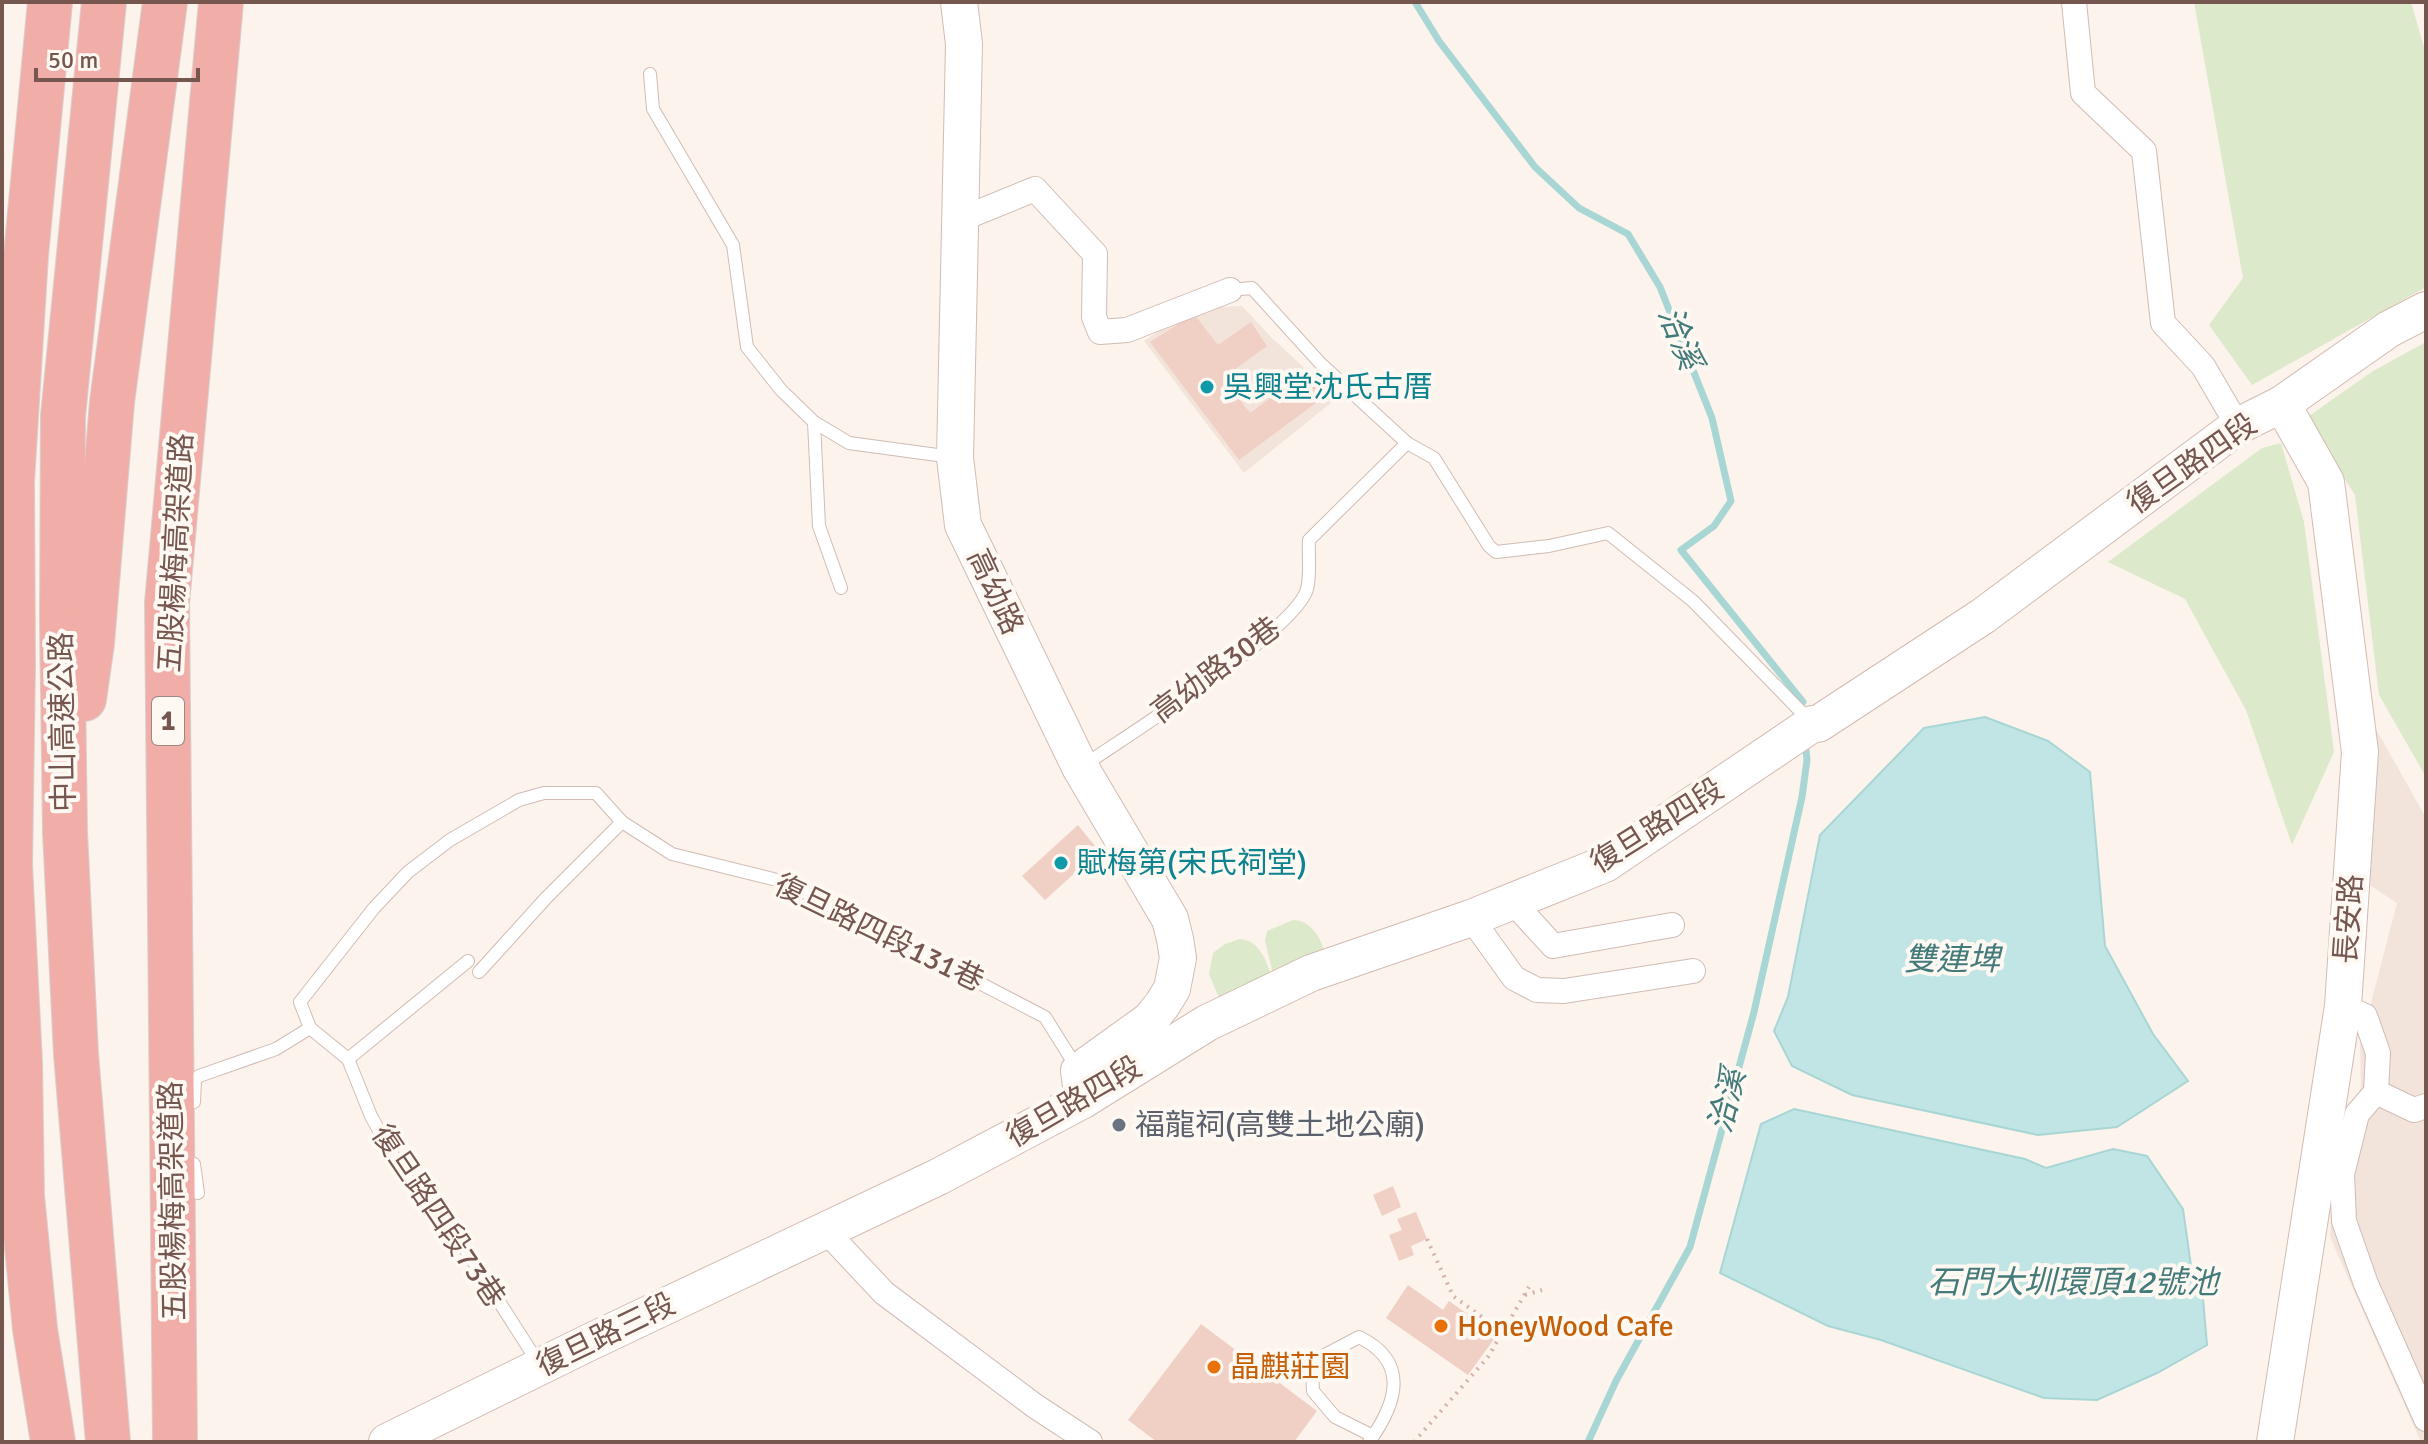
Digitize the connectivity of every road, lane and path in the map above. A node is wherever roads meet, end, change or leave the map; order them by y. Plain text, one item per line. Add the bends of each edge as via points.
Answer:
1 (50, 2) edge
2 (104, 2) edge
3 (165, 2) edge
4 (221, 2) edge
5 (959, 2) edge
6 (2074, 2) edge
7 (650, 74) dead end
8 (959, 220) junction
9 (1230, 290) joint
10 (2426, 310) edge
11 (2282, 404) junction
12 (814, 422) junction
13 (2238, 426) junction
14 (1407, 443) junction
15 (955, 458) junction
16 (841, 588) dead end
17 (1815, 724) junction
18 (1080, 767) junction
19 (622, 822) junction
20 (65, 832) junction
21 (1512, 901) junction
22 (1471, 918) junction
23 (1672, 925) dead end
24 (468, 961) dead end
25 (1693, 971) dead end
26 (479, 972) dead end
27 (2343, 1006) junction
28 (310, 1028) junction
29 (348, 1059) junction
30 (1081, 1086) junction
31 (2376, 1092) junction
32 (2426, 1106) edge
33 (2, 1111) edge
34 (194, 1119) dead end
35 (194, 1148) dead end
36 (198, 1193) dead end
37 (22, 1196) junction
38 (825, 1230) junction
39 (1427, 1239) dead end
40 (1529, 1287) dead end
41 (1542, 1290) dead end
42 (1524, 1296) junction
43 (1503, 1332) junction
44 (541, 1367) junction
45 (2426, 1419) edge
46 (1371, 1439) edge
47 (53, 1442) edge
48 (108, 1442) edge
49 (175, 1442) edge
50 (387, 1442) edge
51 (1090, 1442) edge
52 (1414, 1442) edge
53 (2275, 1442) edge

1 - 37 highway, 中山高速公路 via 12,481 10,865
2 - 20 highway, 中山高速公路 via 63,416
3 - 20 highway via 112,402 92,643
4 - 49 highway, 五股楊梅高架道路 / 1 via 167,603
5 - 8 street, 高幼路 via 964,44
6 - 13 street via 2083,93 2144,151 2163,323 2203,366
7 - 12 lane via 653,109 733,245 747,347
8 - 9 street via 1035,189 1095,254 1094,317 1100,332 1127,330
8 - 15 street, 高幼路
9 - 14 lane via 1252,288 1321,364
10 - 11 street, 復旦路四段 via 2389,329
11 - 13 street, 復旦路四段
11 - 27 street, 長安路 via 2326,482 2360,752
12 - 15 lane via 849,443
12 - 16 lane via 819,526
13 - 17 street, 復旦路四段 via 1983,616
14 - 17 lane via 1434,458 1496,552 1608,533 1693,601
14 - 18 lane, 高幼路30巷 via 1309,540 1307,589 1279,627
15 - 18 street, 高幼路 via 963,525
17 - 21 street, 復旦路四段 via 1605,864
18 - 30 street, 高幼路 via 1170,919 1178,958 1172,989 1150,1020
19 - 26 lane
19 - 28 lane, 復旦路四段131巷 via 596,793 544,793 519,800 450,840 408,872 374,908 300,1002
19 - 30 lane, 復旦路四段131巷 via 672,854 785,882 1045,1017
20 - 48 highway, 中山高速公路 via 76,1054
21 - 22 street, 復旦路四段
21 - 23 street via 1553,946
22 - 25 street via 1514,978 1537,990 1564,991
22 - 30 street, 復旦路四段 via 1311,973
24 - 29 lane
27 - 31 street via 2365,1016 2378,1053
27 - 53 street, 長安路
28 - 29 lane, 復旦路四段73巷
28 - 34 lane via 276,1049 199,1076
29 - 44 lane, 復旦路四段73巷 via 404,1176 457,1236
30 - 38 street, 復旦路四段 via 938,1177
31 - 32 street via 2414,1110
31 - 45 street via 2357,1114 2342,1174 2344,1221
33 - 37 highway
35 - 36 lane
37 - 47 highway, 中山高速公路
38 - 44 street, 復旦路三段
38 - 51 street via 884,1293
39 - 43 path via 1453,1296
40 - 42 path
41 - 42 path
42 - 43 path
43 - 52 path via 1488,1357
44 - 50 street, 復旦路三段
46 - 46 lane via 1335,1417 1313,1391 1312,1370 1325,1355 1359,1337 1376,1346 1392,1365 1395,1390

